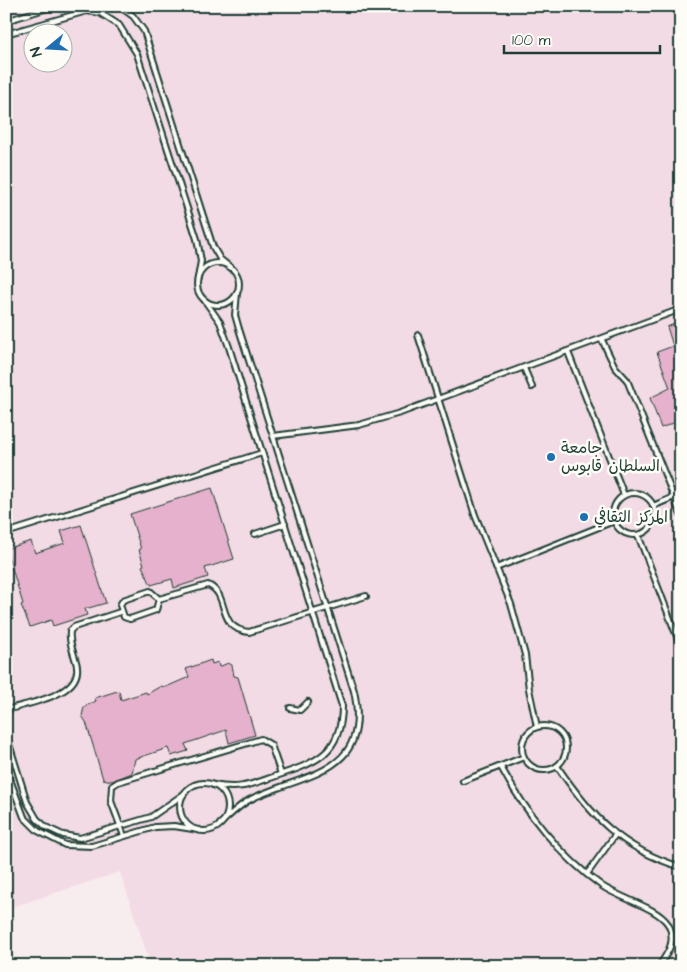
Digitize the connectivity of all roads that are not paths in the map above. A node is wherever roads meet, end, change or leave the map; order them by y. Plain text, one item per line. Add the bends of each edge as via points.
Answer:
1 (54, 6) edge
2 (119, 6) edge
3 (6, 21) edge
4 (6, 34) edge
5 (231, 268) junction
6 (198, 278) junction
7 (237, 293) junction
8 (205, 301) junction
9 (681, 309) edge
10 (418, 335) dead end
11 (602, 340) junction
12 (568, 352) junction
13 (524, 368) junction
14 (532, 387) dead end
15 (439, 399) junction
16 (273, 436) junction
17 (262, 453) junction
18 (681, 494) edge
19 (624, 496) junction
20 (674, 497) junction
21 (653, 506) junction
22 (681, 515) edge
23 (614, 521) junction
24 (284, 524) junction
25 (6, 533) edge
26 (255, 534) dead end
27 (638, 535) junction
28 (496, 568) junction
29 (366, 596) dead end
30 (159, 599) junction
31 (328, 608) junction
32 (120, 612) junction
33 (312, 613) junction
34 (681, 647) edge
35 (308, 702) dead end
36 (290, 708) dead end
37 (6, 710) edge
38 (537, 727) junction
39 (6, 734) edge
40 (524, 757) junction
41 (557, 766) junction
42 (501, 767) junction
43 (6, 769) edge
44 (281, 774) junction
45 (464, 781) dead end
46 (213, 785) junction
47 (184, 794) junction
48 (220, 824) junction
49 (121, 826) junction
50 (199, 830) junction
51 (616, 835) junction
52 (124, 836) junction
53 (681, 867) edge
54 (587, 874) junction
55 (659, 966) edge

1 - 3 lane
2 - 5 lane via 133,16 144,31 213,247
4 - 6 lane via 87,10 100,13 120,25 138,54 197,239 201,262
5 - 6 lane via 212,264
5 - 7 lane via 238,279
6 - 8 lane via 199,292
7 - 8 lane via 228,303 221,305
7 - 16 lane via 235,310 239,329
8 - 17 lane via 223,330
9 - 11 lane
10 - 15 lane
11 - 12 lane
11 - 20 lane via 615,367 627,380
12 - 13 lane
12 - 19 lane
13 - 14 lane
13 - 15 lane
15 - 16 lane via 359,425
15 - 28 lane via 475,514
16 - 31 lane
17 - 24 lane
17 - 25 lane
18 - 20 lane
19 - 21 lane via 641,494
19 - 23 lane via 614,506
20 - 21 lane
20 - 22 lane
21 - 27 lane via 654,521
23 - 27 lane via 621,531
23 - 28 lane
24 - 26 lane
24 - 33 lane
27 - 34 lane
28 - 38 lane via 511,604 523,648
29 - 31 lane
30 - 32 lane via 156,610 130,619
30 - 32 lane via 150,591 123,600
30 - 33 lane via 208,585 217,590 230,624 240,631 249,632
31 - 33 lane
31 - 48 lane via 358,706 358,721 350,744 326,771 253,798
32 - 37 lane via 70,631 77,667 76,680 72,685 62,692
33 - 44 lane via 337,686 342,720 325,755 304,767
35 - 36 lane via 300,710
38 - 40 lane via 523,742
38 - 41 lane via 553,728 564,738 565,753
39 - 49 lane via 27,802 46,827 80,838
40 - 41 lane via 528,763 542,770
40 - 42 lane
41 - 51 lane via 582,803
42 - 45 lane
42 - 54 lane via 516,796 540,826
43 - 52 lane via 17,803 38,831 65,845 80,847
44 - 46 lane via 243,787
44 - 49 lane via 271,745 261,738 118,782 112,786 110,796
46 - 47 lane via 196,784
46 - 48 lane via 227,804
47 - 49 lane via 159,814
47 - 50 lane via 180,802 182,817 192,828
48 - 50 lane via 207,831
49 - 52 lane
50 - 52 lane via 164,826
51 - 53 lane via 658,859
51 - 54 lane
54 - 55 lane via 623,899 656,912 668,924 672,944

